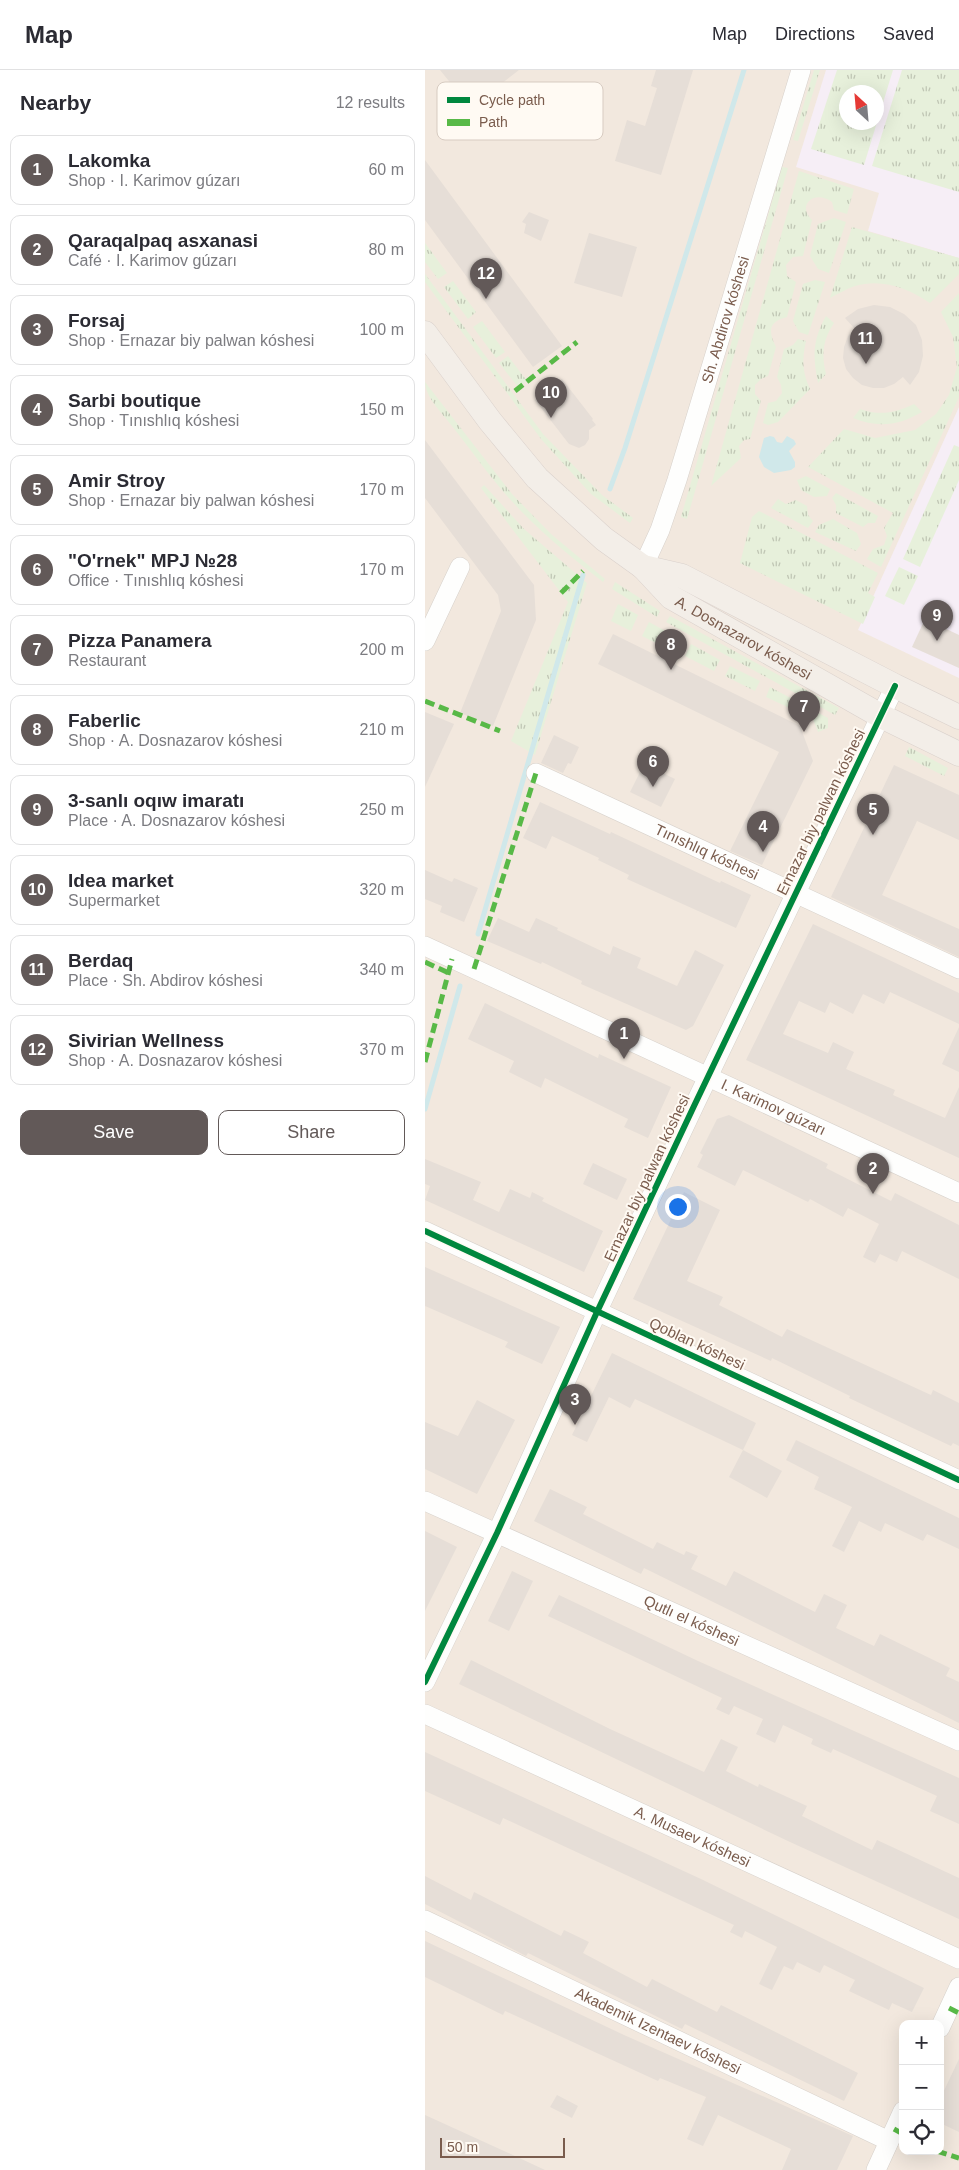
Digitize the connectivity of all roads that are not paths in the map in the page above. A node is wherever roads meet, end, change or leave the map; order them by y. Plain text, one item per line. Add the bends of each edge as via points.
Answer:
1 (801, 70) edge
2 (425, 333) edge
3 (643, 567) junction
4 (460, 568) dead end
5 (425, 641) edge
6 (895, 686) junction
7 (881, 716) junction
8 (959, 717) edge
9 (959, 754) edge
10 (536, 773) dead end
11 (795, 895) junction
12 (425, 946) edge
13 (959, 969) edge
14 (709, 1076) junction
15 (959, 1192) edge
16 (425, 1231) edge
17 (597, 1312) junction
18 (959, 1480) edge
19 (425, 1501) edge
20 (497, 1533) junction
21 (425, 1682) edge
22 (425, 1714) edge
23 (959, 1741) edge
24 (425, 1920) edge
25 (959, 1959) edge
26 (959, 1987) edge
27 (954, 2011) edge
28 (944, 2023) edge
29 (899, 2120) edge
30 (889, 2141) junction
31 (876, 2170) edge

1 - 3 street, Sh. Abdirov kóshesi via 677,480
2 - 3 main road, A. Dosnazarov kóshesi via 537,478 604,539
3 - 6 main road, A. Dosnazarov kóshesi via 682,576
3 - 7 main road, A. Dosnazarov kóshesi via 671,597
4 - 5 street
6 - 7 street, Ernazar biy palwan kóshesi
6 - 8 main road, A. Dosnazarov kóshesi
7 - 9 main road, A. Dosnazarov kóshesi
7 - 11 street, Ernazar biy palwan kóshesi
10 - 11 street, Tınıshlıq kóshesi
11 - 13 street, Tınıshlıq kóshesi
11 - 14 street, Ernazar biy palwan kóshesi
12 - 14 street, I. Karimov gúzarı
14 - 15 street, I. Karimov gúzarı
14 - 17 street, Ernazar biy palwan kóshesi
16 - 17 street, Qoblan kóshesi
17 - 18 street, Qoblan kóshesi
17 - 20 street, Ernazar biy palwan kóshesi
19 - 20 street, Qutlı el kóshesi
20 - 21 street, Ernazar biy palwan kóshesi
20 - 23 street, Qutlı el kóshesi
22 - 25 street, A. Musaev kóshesi
24 - 30 street, Akademik Izentaev kóshesi
26 - 27 street
27 - 28 street
29 - 30 street
30 - 31 street

